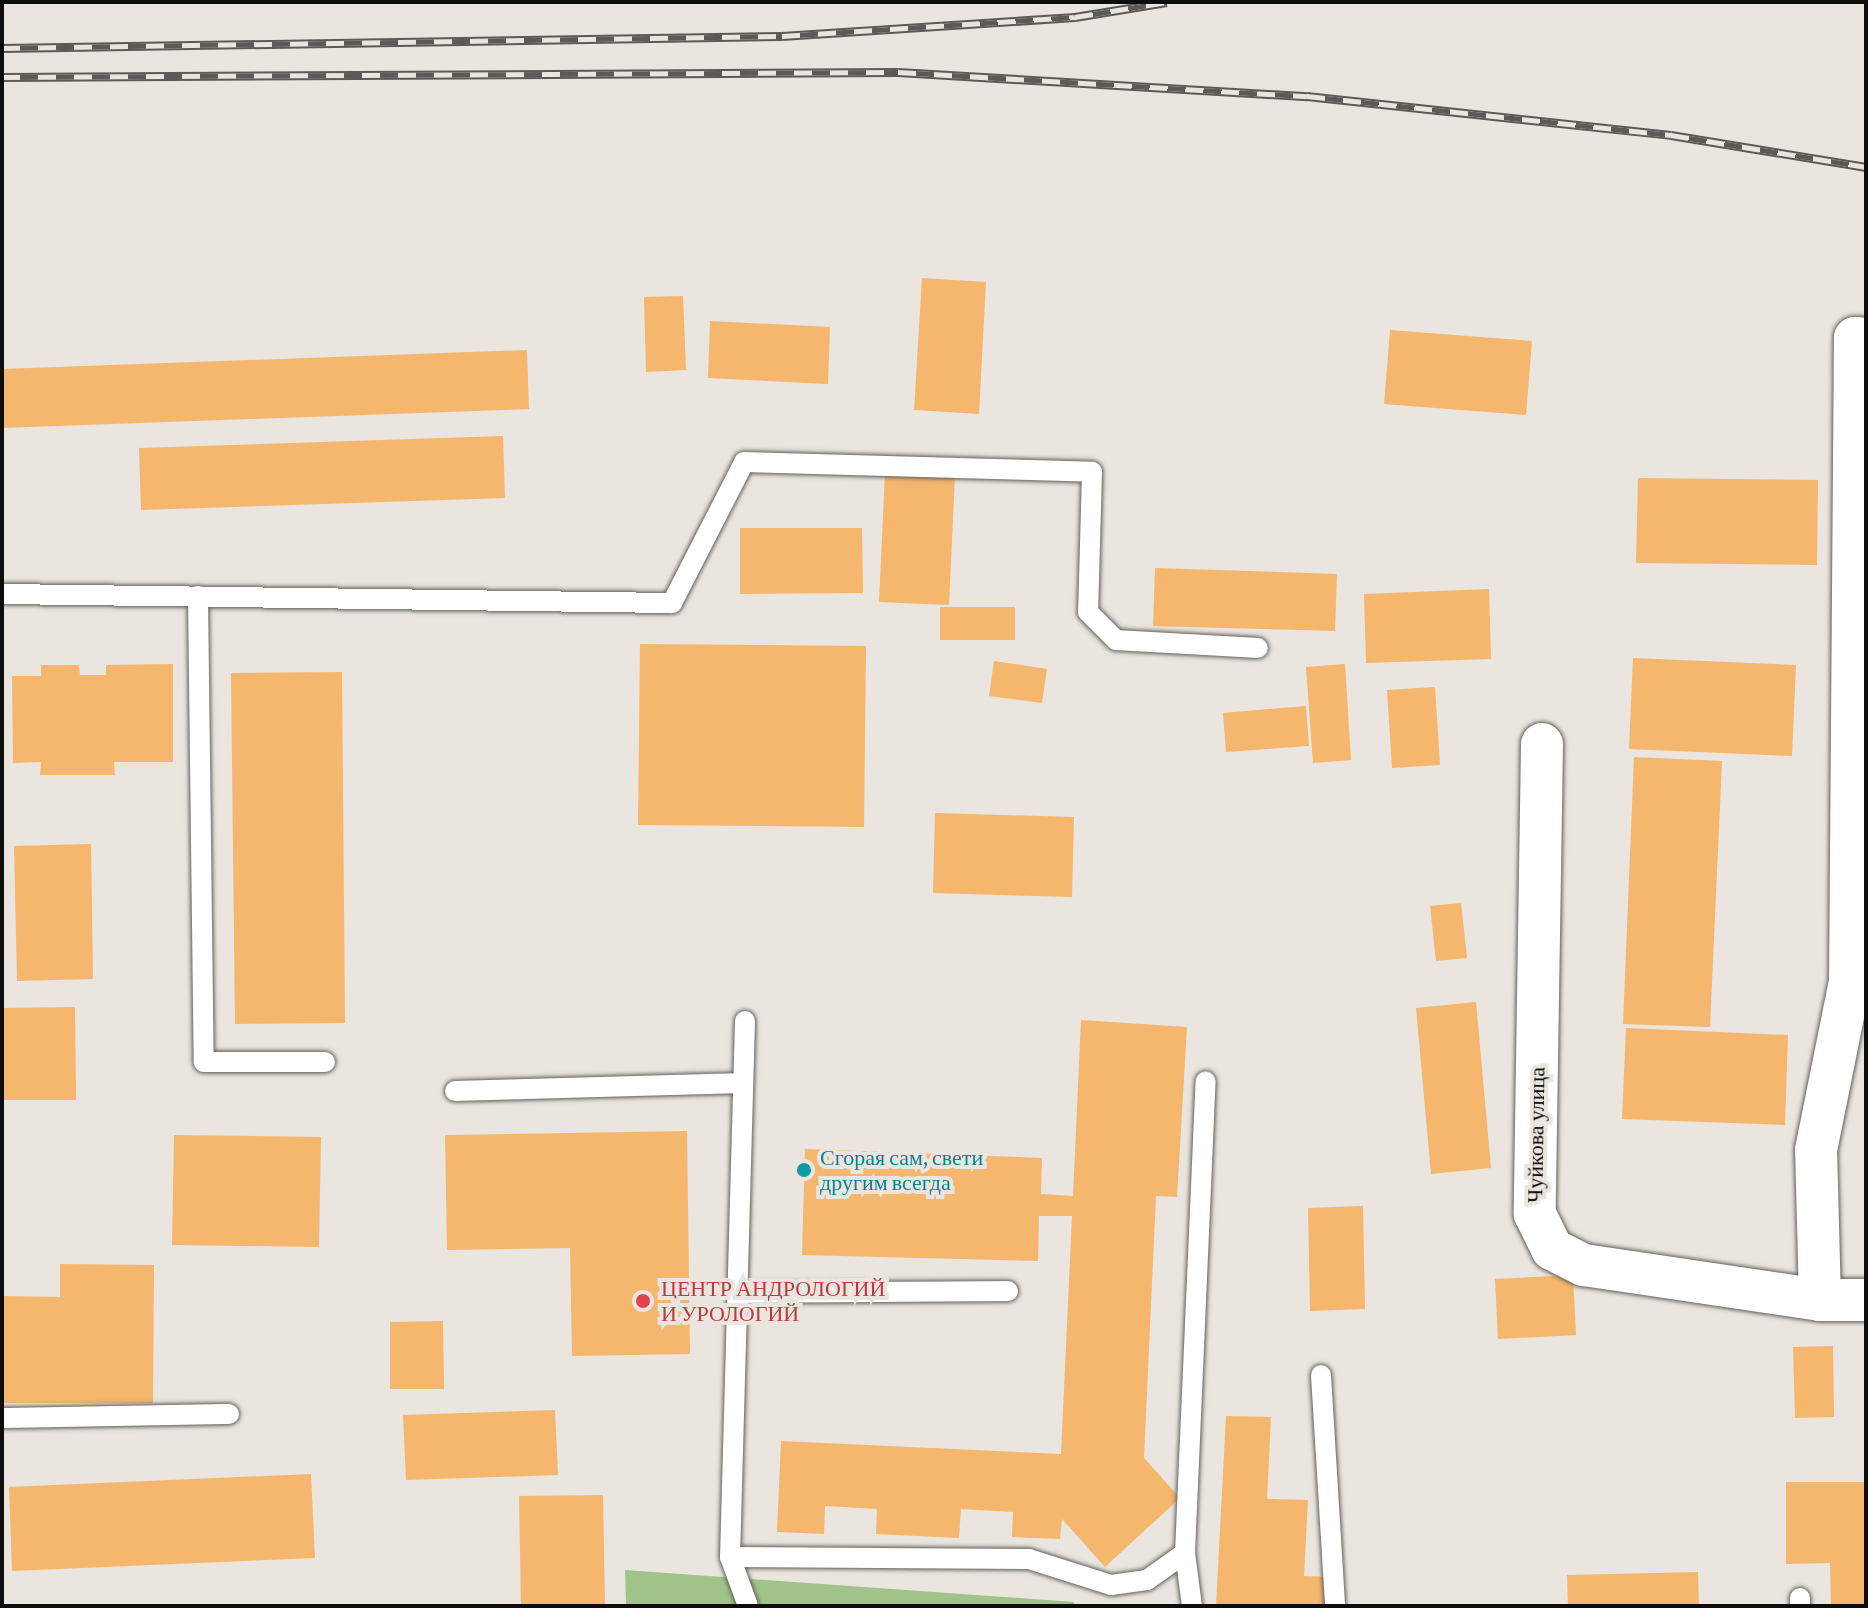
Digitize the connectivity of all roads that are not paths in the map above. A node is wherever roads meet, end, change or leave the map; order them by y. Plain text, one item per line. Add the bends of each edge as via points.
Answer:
1 (1866, 339) edge
2 (2, 594) edge
3 (198, 596) junction
4 (1258, 648) dead end
5 (1542, 744) dead end
6 (745, 1021) dead end
7 (325, 1062) dead end
8 (1206, 1081) dead end
9 (743, 1083) junction
10 (455, 1091) dead end
11 (1008, 1291) dead end
12 (737, 1293) junction
13 (1820, 1300) junction
14 (1866, 1300) edge
15 (1321, 1375) dead end
16 (229, 1414) dead end
17 (2, 1418) edge
18 (1185, 1553) junction
19 (730, 1557) junction
20 (748, 1606) edge
21 (1192, 1606) edge
22 (1335, 1606) edge

1 - 13 street via 1855,338 1850,982 1816,1150
2 - 3 lane
3 - 4 lane via 672,603 744,462 1092,472 1088,612 1116,640
3 - 7 lane via 204,1062
5 - 13 street, Чуйкова улица via 1535,1214 1552,1249 1584,1265
6 - 9 lane
8 - 18 lane
9 - 10 lane
9 - 12 lane
11 - 12 lane
12 - 19 lane
13 - 14 street, Чуйкова улица
15 - 22 lane
16 - 17 lane
18 - 19 lane via 1147,1580 1111,1585 1029,1559
18 - 21 lane
19 - 20 lane

